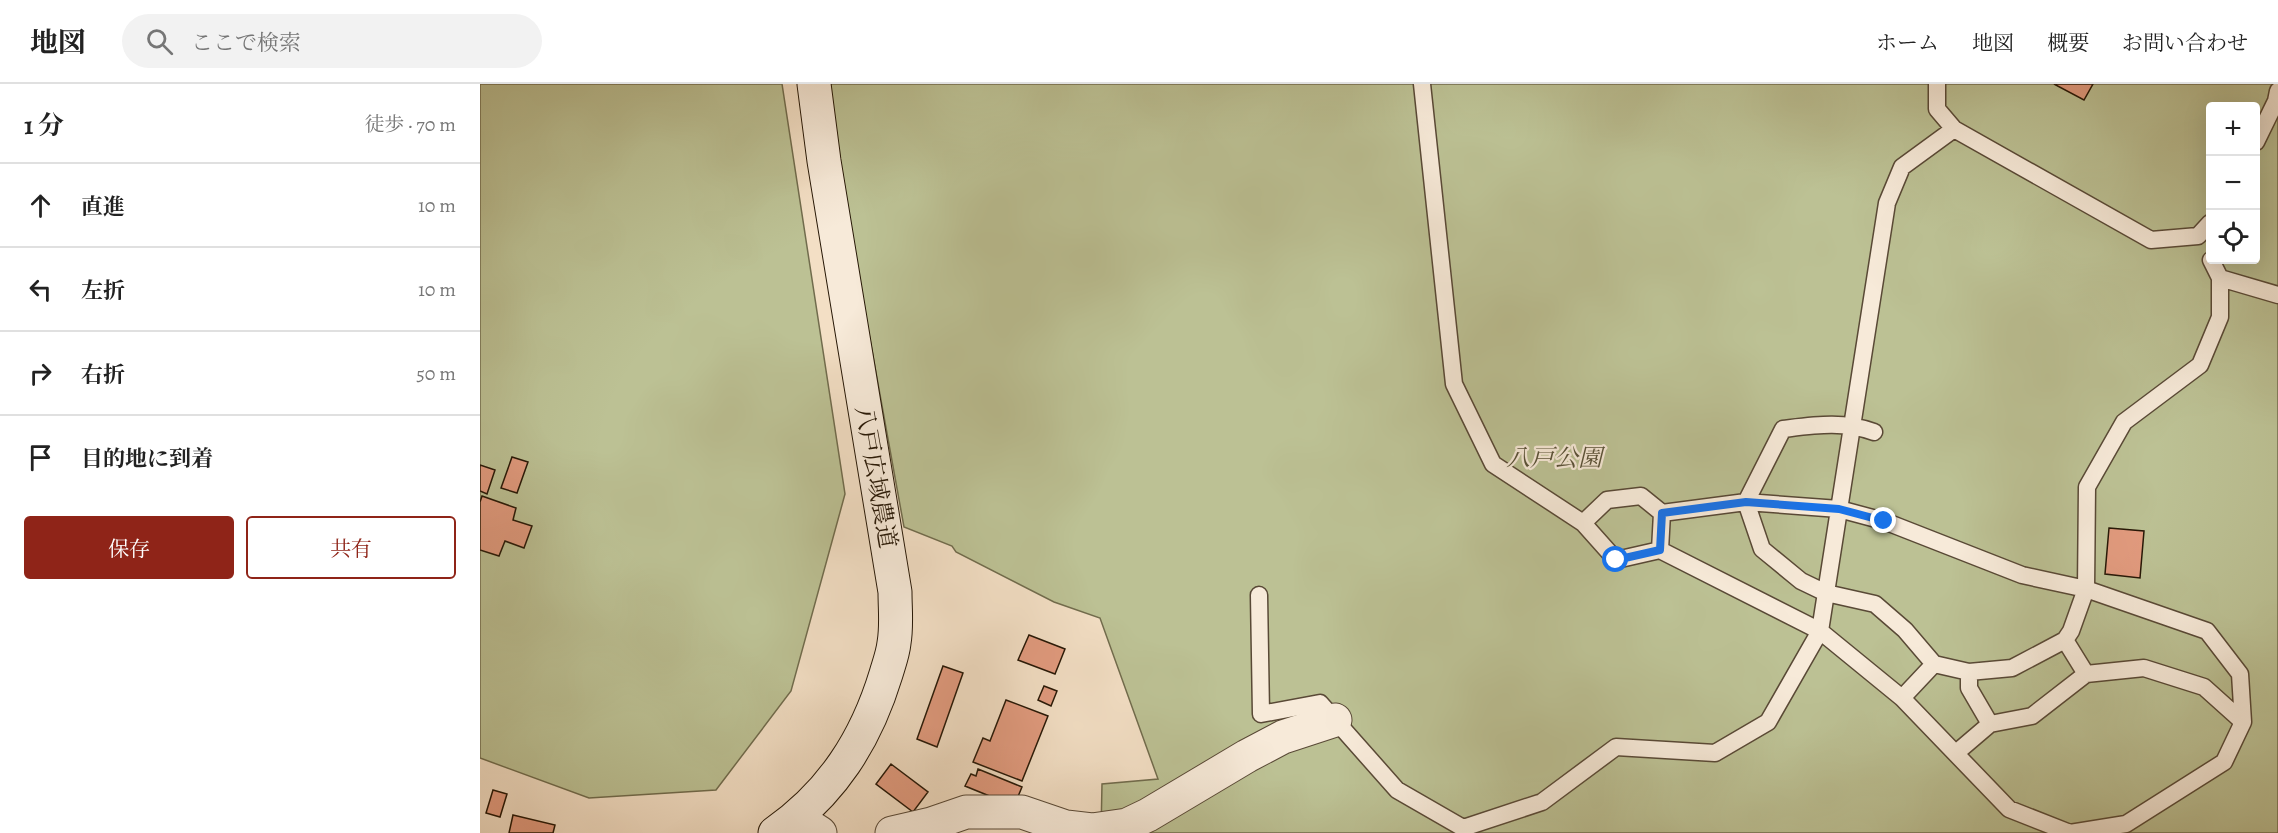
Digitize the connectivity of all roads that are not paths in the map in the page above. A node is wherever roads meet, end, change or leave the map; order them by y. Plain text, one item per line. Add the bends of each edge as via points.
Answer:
1 (814, 84) edge
2 (1422, 84) edge
3 (1937, 84) edge
4 (2278, 91) edge
5 (1954, 129) junction
6 (2260, 134) edge
7 (2206, 228) edge
8 (2198, 236) junction
9 (2206, 250) edge
10 (2213, 264) edge
11 (2220, 278) junction
12 (2278, 296) edge
13 (1852, 425) junction
14 (1874, 432) dead end
15 (1746, 502) junction
16 (1839, 509) junction
17 (1662, 513) junction
18 (1582, 523) junction
19 (1660, 550) junction
20 (2086, 589) junction
21 (1826, 593) junction
22 (1259, 595) dead end
23 (1820, 631) junction
24 (2065, 640) junction
25 (1934, 664) junction
26 (1969, 672) junction
27 (2086, 674) junction
28 (1902, 698) junction
29 (1335, 720) junction
30 (2243, 722) junction
31 (1990, 724) junction
32 (1956, 753) junction
33 (797, 828) edge
34 (892, 833) edge

1 - 33 street, 八戸広域農道 via 895,592 894,643 877,703 857,743
2 - 18 lane via 1454,384 1493,464
3 - 5 lane via 1937,109
4 - 6 lane
5 - 8 lane via 2151,240
5 - 13 lane via 1902,167 1887,203
7 - 8 lane
8 - 9 lane
10 - 11 lane
11 - 12 lane
11 - 20 lane via 2220,317 2200,366 2124,422 2087,487
13 - 14 lane
13 - 15 lane via 1783,429
13 - 16 lane
15 - 16 lane
15 - 17 lane
15 - 21 lane via 1762,549 1801,581
16 - 20 lane via 1884,521 2022,575
16 - 21 lane
17 - 18 lane via 1641,496 1607,500
17 - 19 lane
18 - 19 lane via 1616,560
19 - 23 lane
20 - 24 lane
20 - 30 lane via 2207,631 2240,674
21 - 23 lane
21 - 25 lane via 1875,604 1905,630
22 - 29 lane via 1261,714 1320,703
23 - 28 lane
23 - 29 lane via 1768,722 1715,753 1616,747 1542,802 1463,828 1397,790
24 - 26 lane via 2012,668
24 - 27 lane
25 - 26 lane
25 - 28 lane
26 - 31 lane via 1969,688
27 - 30 lane via 2144,668 2204,687
27 - 31 lane via 2032,716
28 - 32 lane
29 - 34 street via 1283,737 1127,825 1092,830 1066,827 1022,812 966,812
30 - 32 lane via 2224,762 2126,824 2070,833 2009,808
31 - 32 lane

